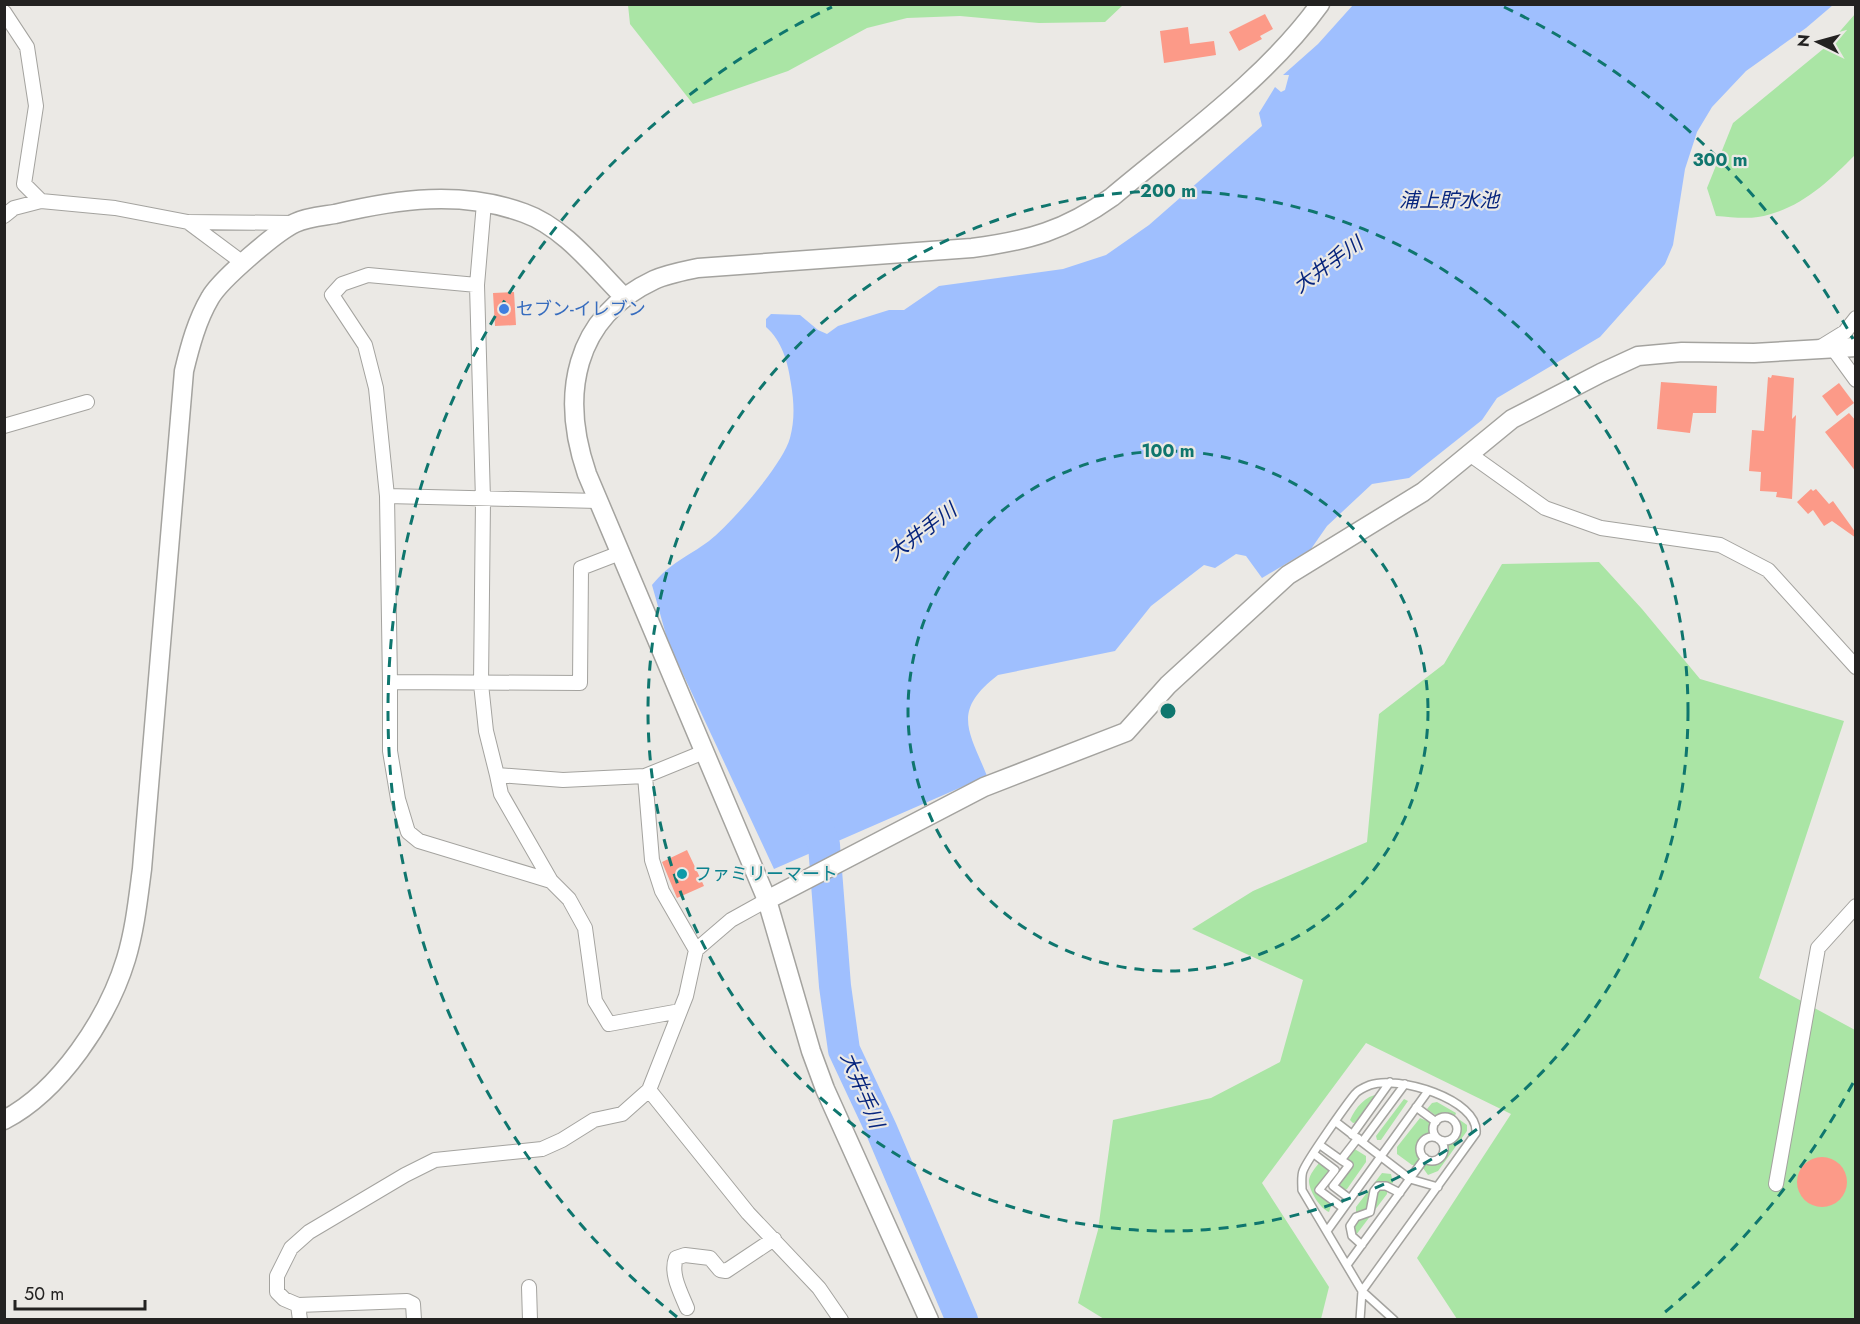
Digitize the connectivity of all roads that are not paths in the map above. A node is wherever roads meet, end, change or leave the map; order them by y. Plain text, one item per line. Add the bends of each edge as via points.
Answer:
1 (1320, 4) edge
2 (4, 12) edge
3 (41, 201) junction
4 (484, 203) junction
5 (4, 216) edge
6 (188, 222) junction
7 (295, 223) junction
8 (243, 262) junction
9 (477, 285) junction
10 (624, 297) junction
11 (1856, 318) edge
12 (1826, 347) junction
13 (1856, 347) edge
14 (1856, 380) edge
15 (87, 402) dead end
16 (4, 426) edge
17 (1468, 453) junction
18 (387, 496) junction
19 (483, 500) junction
20 (598, 501) junction
21 (620, 553) junction
22 (1856, 667) edge
23 (390, 682) junction
24 (481, 684) junction
25 (704, 752) junction
26 (497, 775) junction
27 (645, 776) junction
28 (551, 881) junction
29 (767, 900) junction
30 (1856, 906) edge
31 (696, 950) junction
32 (680, 1011) junction
33 (1390, 1082) junction
34 (1405, 1084) junction
35 (649, 1090) junction
36 (1428, 1091) junction
37 (1416, 1107) junction
38 (1466, 1111) junction
39 (4, 1120) edge
40 (1453, 1120) junction
41 (1336, 1122) junction
42 (1436, 1122) junction
43 (1357, 1138) junction
44 (1438, 1139) junction
45 (1320, 1145) junction
46 (1314, 1154) junction
47 (1381, 1156) junction
48 (1425, 1158) junction
49 (1341, 1160) junction
50 (1410, 1179) junction
51 (1776, 1184) dead end
52 (1437, 1188) junction
53 (1400, 1193) junction
54 (1346, 1204) junction
55 (1356, 1217) junction
56 (1327, 1231) junction
57 (774, 1239) junction
58 (1362, 1245) junction
59 (1347, 1265) junction
60 (529, 1287) dead end
61 (1362, 1291) junction
62 (298, 1305) junction
63 (687, 1308) dead end
64 (300, 1320) edge
65 (414, 1320) edge
66 (530, 1320) edge
67 (841, 1320) edge
68 (929, 1320) edge
69 (1360, 1320) edge
70 (1394, 1320) edge

1 - 10 street via 1305,26 1263,69 1112,197 1057,230 1012,243 972,248 698,268 657,278
2 - 3 street via 27,47 36,106 24,184
3 - 5 street via 14,208
3 - 6 street via 115,208
4 - 7 street via 429,197
4 - 9 street
4 - 10 street via 526,213 564,237
6 - 7 street
6 - 8 street
7 - 8 street
8 - 39 street via 210,296 196,327 184,371 142,869 125,962 108,1001 63,1071 45,1091
9 - 18 street via 368,275 342,284 332,295 365,345 376,388
9 - 19 street
10 - 20 street via 589,335 574,387 577,444
11 - 12 street
12 - 13 street
12 - 14 street
12 - 17 street via 1638,357 1512,419
15 - 16 street
17 - 22 street via 1545,508 1602,528 1720,545 1768,570
17 - 29 street via 1422,492 1288,575 1203,652 1126,732 984,787
18 - 19 street
18 - 23 street
19 - 20 street
19 - 24 street
20 - 21 street
21 - 24 street via 580,568 580,683
21 - 25 street
23 - 24 street
23 - 28 street via 390,751 408,832 419,841
24 - 26 street via 486,731
25 - 27 street
25 - 29 street
26 - 27 street via 563,780
26 - 28 street via 501,794
27 - 31 street via 652,861 662,891
28 - 32 street via 569,899 585,928 595,1001 609,1024
29 - 31 street via 731,920
29 - 68 street via 825,1089
30 - 51 street via 1818,948
31 - 32 street
32 - 35 street
33 - 34 lane
33 - 41 lane via 1372,1084 1356,1092
33 - 43 lane
34 - 36 lane
34 - 43 lane
35 - 57 street via 748,1213
35 - 62 street via 622,1114 594,1120 542,1149 435,1160 309,1232 291,1248 277,1276 277,1292
36 - 37 lane
36 - 38 lane via 1449,1098
37 - 42 lane
37 - 47 lane
38 - 40 lane
38 - 52 lane via 1477,1125 1476,1133
40 - 42 lane via 1442,1118
40 - 44 lane via 1456,1135 1446,1141
41 - 43 lane
41 - 45 lane
42 - 44 lane
43 - 47 lane
43 - 49 lane
44 - 48 lane via 1424,1141 1420,1148
44 - 48 lane via 1444,1148 1442,1156 1432,1161
45 - 46 lane
45 - 49 lane
46 - 54 lane via 1335,1170 1319,1190
46 - 56 lane via 1303,1171 1302,1190
47 - 50 lane
47 - 54 lane
48 - 50 lane
49 - 54 lane via 1349,1165 1333,1186
50 - 52 lane
50 - 53 lane
52 - 61 lane
53 - 55 lane via 1378,1186 1370,1212
53 - 58 lane
54 - 55 lane
54 - 56 lane
55 - 58 lane via 1350,1231
56 - 59 lane
57 - 63 street via 726,1271 720,1270 710,1258 676,1258 674,1275
57 - 67 street via 819,1288
58 - 59 lane
59 - 61 lane
60 - 66 street
61 - 69 lane
61 - 70 lane
62 - 64 street
62 - 65 street via 407,1301 413,1304

